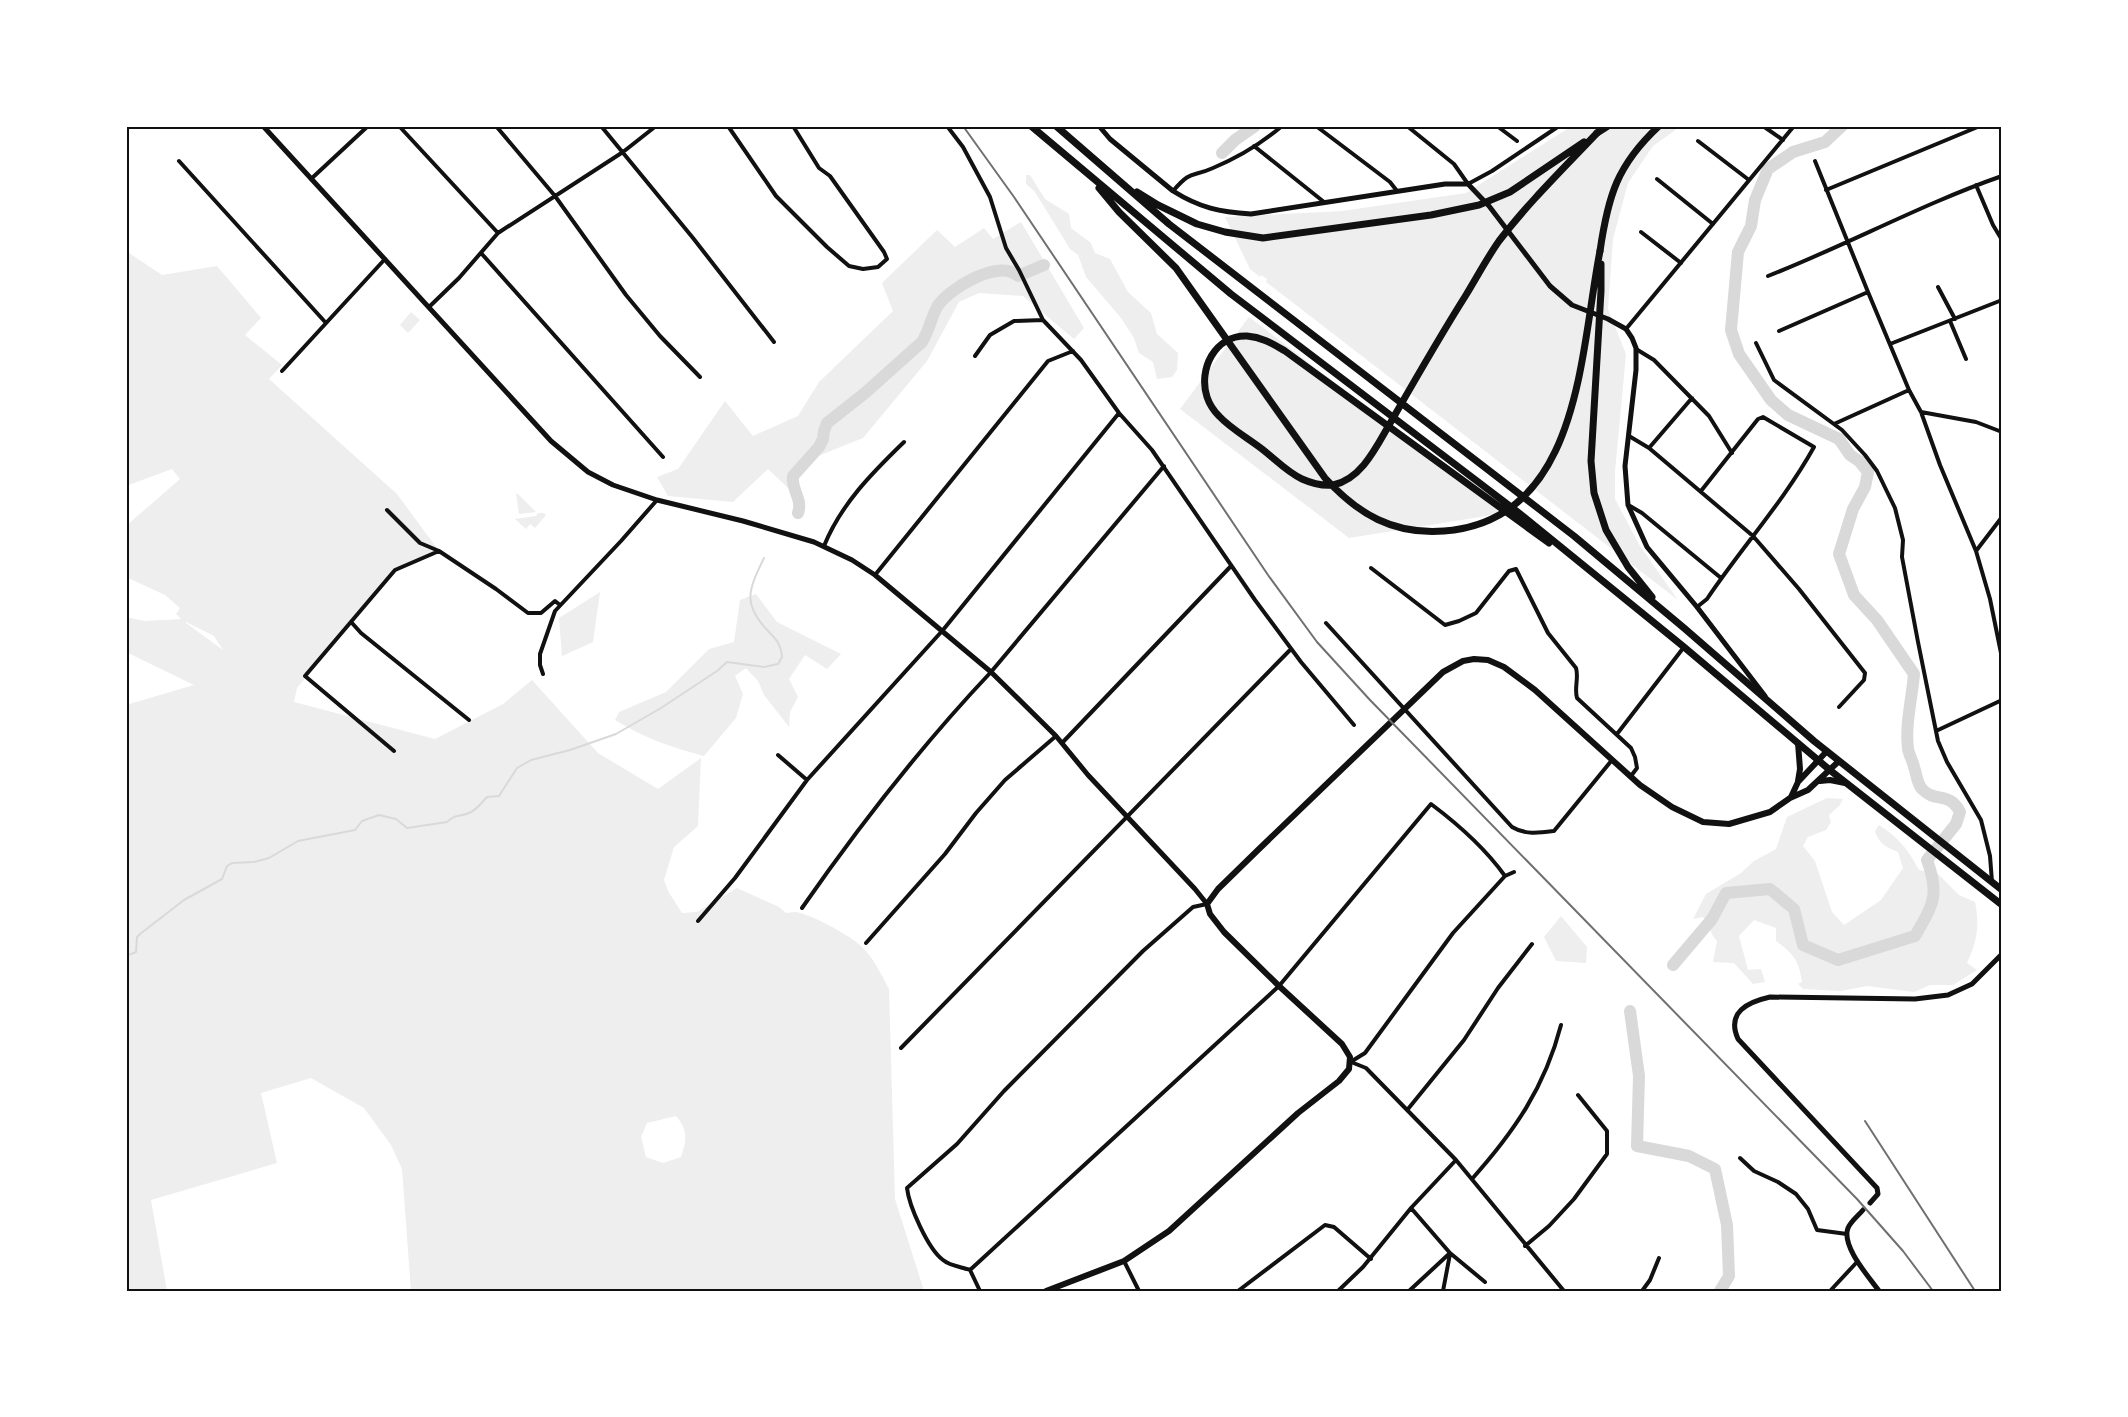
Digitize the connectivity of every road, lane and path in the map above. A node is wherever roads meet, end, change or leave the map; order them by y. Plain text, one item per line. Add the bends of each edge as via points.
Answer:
1 (262, 126) edge
2 (368, 126) edge
3 (399, 126) edge
4 (496, 126) edge
5 (601, 126) edge
6 (656, 126) edge
7 (728, 126) edge
8 (793, 126) edge
9 (947, 126) edge
10 (1031, 126) edge
11 (1056, 126) edge
12 (1099, 126) edge
13 (1282, 126) edge
14 (1316, 126) edge
15 (1407, 126) edge
16 (1497, 126) edge
17 (1559, 126) edge
18 (1608, 126) edge
19 (1659, 126) edge
20 (1763, 126) edge
21 (1794, 126) edge
22 (1980, 126) edge
23 (1597, 134) junction
24 (1783, 140) junction
25 (1517, 141) dead end
26 (1698, 141) dead end
27 (1254, 146) junction
28 (622, 152) junction
29 (179, 161) dead end
30 (1815, 161) dead end
31 (1085, 172) junction
32 (2002, 176) edge
33 (1115, 177) junction
34 (311, 179) junction
35 (1657, 179) dead end
36 (1749, 180) junction
37 (1468, 184) junction
38 (1976, 186) junction
39 (1826, 190) junction
40 (1173, 191) junction
41 (1398, 192) junction
42 (555, 196) junction
43 (1325, 202) junction
44 (1713, 224) junction
45 (1641, 232) dead end
46 (498, 233) junction
47 (2002, 240) edge
48 (1848, 243) junction
49 (1600, 251) junction
50 (481, 253) junction
51 (385, 259) junction
52 (1681, 263) junction
53 (1768, 276) dead end
54 (1938, 287) dead end
55 (1868, 292) junction
56 (2002, 300) edge
57 (429, 307) junction
58 (1043, 320) junction
59 (1952, 320) junction
60 (326, 323) junction
61 (1626, 328) junction
62 (1779, 331) dead end
63 (774, 342) dead end
64 (1756, 343) dead end
65 (1890, 344) junction
66 (1636, 348) junction
67 (1073, 351) junction
68 (975, 356) dead end
69 (1966, 359) dead end
70 (282, 370) dead end
71 (700, 377) dead end
72 (1910, 390) junction
73 (1692, 398) junction
74 (1921, 412) junction
75 (1119, 413) junction
76 (1833, 425) junction
77 (2002, 432) edge
78 (1629, 436) junction
79 (904, 442) dead end
80 (1649, 448) junction
81 (1732, 453) junction
82 (663, 457) dead end
83 (1164, 466) junction
84 (1701, 491) junction
85 (657, 500) junction
86 (1628, 505) junction
87 (387, 510) dead end
88 (2002, 517) edge
89 (1753, 536) junction
90 (824, 546) junction
91 (439, 551) junction
92 (1976, 551) junction
93 (1231, 566) junction
94 (1371, 568) dead end
95 (875, 575) junction
96 (1599, 578) junction
97 (1721, 578) junction
98 (560, 605) junction
99 (1697, 607) junction
100 (1665, 612) junction
101 (352, 623) junction
102 (1326, 623) dead end
103 (943, 630) junction
104 (1684, 647) junction
105 (1291, 649) junction
106 (2002, 658) edge
107 (991, 672) junction
108 (543, 674) dead end
109 (2002, 700) edge
110 (1770, 702) junction
111 (1839, 707) dead end
112 (469, 720) dead end
113 (1354, 725) dead end
114 (1936, 731) junction
115 (1617, 734) junction
116 (1056, 736) junction
117 (1062, 743) junction
118 (1798, 743) junction
119 (1827, 751) junction
120 (394, 752) dead end
121 (778, 755) dead end
122 (1612, 760) junction
123 (1818, 760) junction
124 (1839, 761) junction
125 (1832, 771) junction
126 (1630, 777) junction
127 (807, 780) junction
128 (1819, 781) junction
129 (1798, 782) junction
130 (1848, 784) junction
131 (1790, 798) junction
132 (1127, 815) junction
133 (1514, 872) dead end
134 (1505, 876) junction
135 (1992, 882) junction
136 (2002, 890) edge
137 (1207, 904) junction
138 (2002, 905) edge
139 (802, 908) dead end
140 (698, 921) dead end
141 (866, 943) dead end
142 (1532, 944) dead end
143 (2002, 954) edge
144 (1279, 986) junction
145 (1561, 1025) dead end
146 (901, 1048) dead end
147 (1351, 1062) junction
148 (1578, 1095) dead end
149 (1408, 1109) junction
150 (1740, 1158) dead end
151 (1456, 1160) junction
152 (1472, 1179) junction
153 (1870, 1203) dead end
154 (1411, 1208) junction
155 (1863, 1210) dead end
156 (1847, 1234) junction
157 (1525, 1246) junction
158 (1450, 1253) junction
159 (1659, 1258) dead end
160 (1371, 1259) junction
161 (1124, 1261) junction
162 (1858, 1261) junction
163 (970, 1270) junction
164 (1485, 1282) dead end
165 (980, 1291) edge
166 (1046, 1291) edge
167 (1139, 1291) edge
168 (1238, 1291) edge
169 (1338, 1291) edge
170 (1409, 1291) edge
171 (1443, 1291) edge
172 (1564, 1291) edge
173 (1642, 1291) edge
174 (1830, 1291) edge
175 (1879, 1291) edge

1 - 34 street
2 - 34 street
3 - 46 street
4 - 42 street
5 - 28 street
6 - 28 street
7 - 8 street via 776,196 827,247 849,266 878,267 887,259 884,252 830,176 819,168
9 - 58 street via 990,196 1006,248
10 - 31 main road
11 - 33 main road
12 - 40 street
13 - 27 street
14 - 41 street
15 - 37 street via 1454,164
16 - 25 street
17 - 37 street
18 - 23 main road
19 - 49 main road via 1622,169 1610,200
20 - 24 street
21 - 24 street
22 - 39 street
23 - 33 main road via 1510,192 1479,205 1263,238 1197,224
23 - 96 main road via 1497,243 1374,450 1360,470 1344,481 1322,485 1301,478 1218,416 1207,397 1204,374 1217,348 1227,340 1258,338 1285,351 1488,500
24 - 36 street
26 - 36 street
27 - 40 street via 1211,169 1185,177
27 - 43 street
28 - 42 street
28 - 63 street
29 - 60 street
30 - 39 street
31 - 49 main road via 1176,268 1325,478 1345,500 1371,517 1427,532 1455,530 1506,511 1529,493 1550,464 1575,394
31 - 96 main road via 1231,294 1437,449
32 - 38 street
33 - 100 main road via 1169,224 1574,536
34 - 51 street
35 - 44 street
36 - 44 street
37 - 41 street
37 - 61 street via 1550,286 1572,305
38 - 47 street
38 - 48 street
39 - 48 street
40 - 43 street via 1221,212 1251,214
41 - 43 street
42 - 46 street
42 - 71 street via 626,295
44 - 52 street
45 - 52 street
46 - 50 street
48 - 53 street
48 - 55 street
49 - 100 main road via 1591,461 1594,493 1606,530 1628,567
50 - 57 street
50 - 82 street
51 - 57 street
51 - 60 street
52 - 61 street
54 - 59 street
55 - 62 street
55 - 65 street
56 - 59 street
57 - 85 street via 571,459 613,485
58 - 67 street
58 - 68 street via 1014,321 990,335
59 - 65 street
59 - 69 street
60 - 70 street
61 - 66 street
64 - 76 street via 1774,380
65 - 72 street
66 - 73 street via 1654,360
66 - 78 street
67 - 75 street
67 - 95 street via 1048,361
72 - 74 street
72 - 76 street
73 - 80 street
73 - 81 street via 1709,416
74 - 77 street via 1976,422
74 - 92 street
75 - 83 street
75 - 103 street
76 - 114 street via 1842,430 1877,471 1895,508
78 - 80 street
78 - 86 street via 1625,481
79 - 90 street via 843,509
80 - 84 street
81 - 84 street
81 - 89 street via 1763,417 1814,447
83 - 93 street
83 - 107 street
84 - 89 street
85 - 90 street
85 - 98 street
86 - 97 street
86 - 99 street via 1647,547
87 - 91 street via 420,543
88 - 92 street
89 - 97 street
89 - 111 street via 1865,673 1864,680
90 - 95 street
91 - 98 street via 528,613 542,613 555,601
91 - 101 street via 395,570
92 - 106 street
93 - 105 street
93 - 117 street
94 - 115 street via 1446,625 1476,613 1512,568 1518,572 1548,633 1576,668 1577,698
95 - 103 street
96 - 104 main road
97 - 99 street
98 - 108 street via 540,654
99 - 110 street
100 - 110 main road
101 - 112 street
101 - 120 street via 305,676
102 - 122 street via 1521,832 1554,831
103 - 107 street
103 - 127 street
104 - 115 street
104 - 118 main road
105 - 113 street
105 - 132 street
107 - 116 street
107 - 139 street via 907,770
109 - 114 street
110 - 119 main road
114 - 135 street via 1947,762 1981,820
115 - 126 street via 1635,757 1637,768
116 - 117 street
116 - 141 street via 1005,780
117 - 132 street
118 - 123 main road
118 - 129 main road
119 - 123 main road
119 - 124 main road
121 - 127 street
122 - 126 main road
122 - 137 main road via 1504,667 1488,660 1470,659 1455,664 1434,678
123 - 125 main road
123 - 129 main road
124 - 125 main road
124 - 135 main road
125 - 128 main road
125 - 130 main road
126 - 131 main road via 1672,807 1711,824 1729,824 1770,812
127 - 140 street
128 - 130 main road
128 - 131 main road
129 - 131 main road
130 - 138 main road
132 - 137 street
132 - 146 street
133 - 134 street
134 - 144 street via 1490,855 1431,804
134 - 147 street via 1453,933 1365,1053
135 - 136 main road
137 - 144 main road via 1224,932
137 - 163 street via 1193,906 1143,951 957,1144 907,1188 929,1242 942,1260
142 - 149 street via 1464,1040
143 - 153 street via 1972,984 1948,995 1916,999 1770,997 1748,1003 1738,1013 1738,1039 1877,1188 1878,1194
144 - 147 main road via 1342,1044
144 - 163 street
145 - 152 street via 1539,1089 1522,1117
147 - 149 street via 1366,1068
147 - 161 main road via 1339,1081 1298,1113 1169,1231
148 - 157 street via 1607,1131 1606,1154 1574,1199
149 - 151 street
150 - 156 street via 1754,1171 1796,1194 1817,1230
151 - 152 street
151 - 154 street
152 - 157 street
154 - 158 street
154 - 160 street
155 - 156 street
156 - 162 street
157 - 172 street
158 - 164 street
158 - 170 street
158 - 171 street
159 - 173 street
160 - 168 street via 1334,1227 1325,1225
160 - 169 street
161 - 166 main road
161 - 167 street
162 - 174 street
162 - 175 street
163 - 165 street

